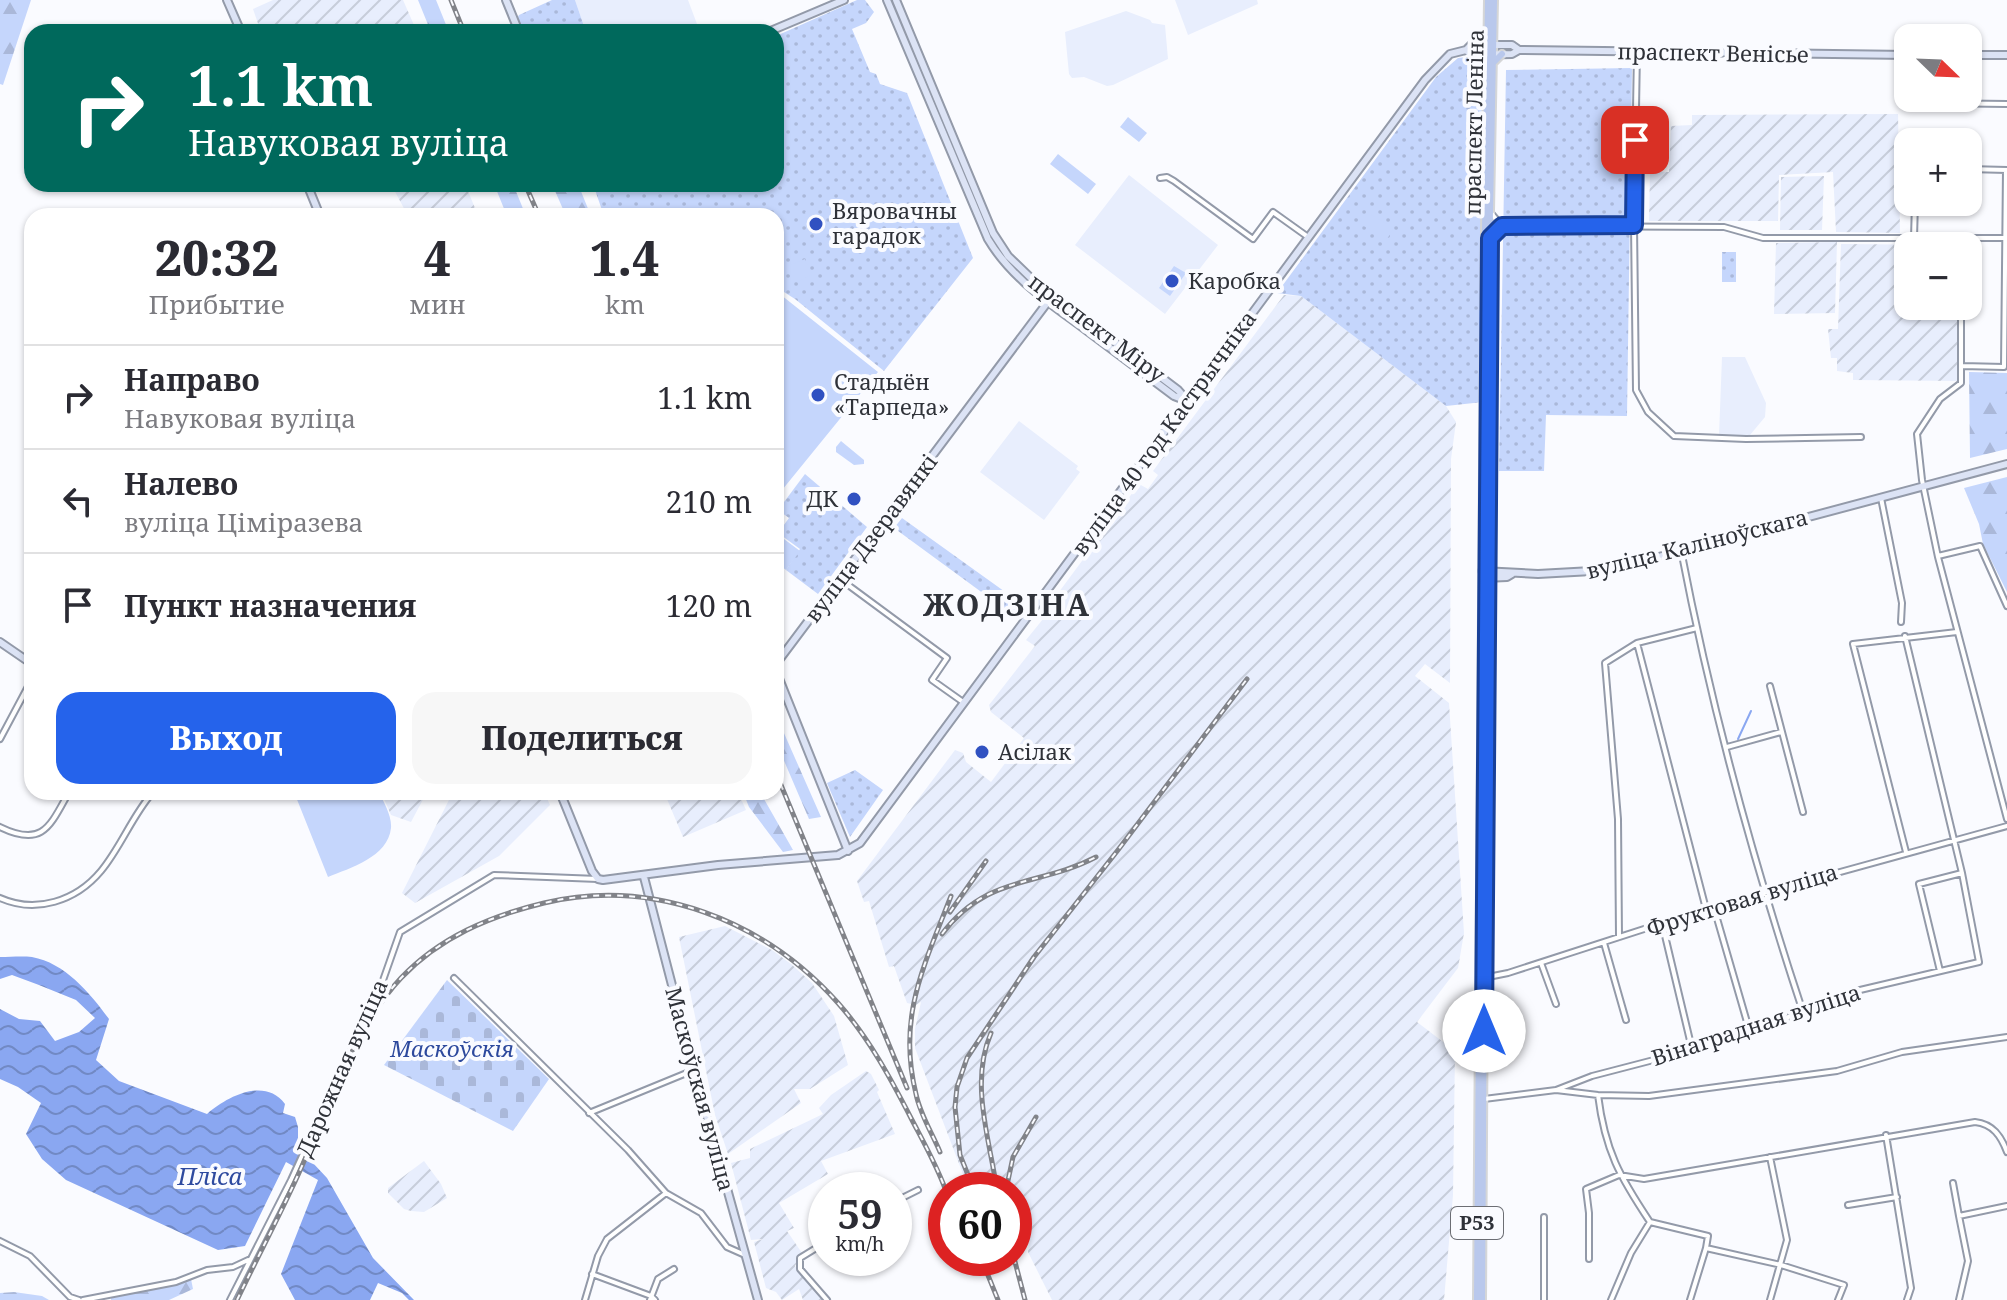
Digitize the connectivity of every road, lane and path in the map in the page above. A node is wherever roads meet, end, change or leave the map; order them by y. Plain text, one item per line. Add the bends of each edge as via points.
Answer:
1 (227, 0) edge
2 (506, 0) edge
3 (844, 0) edge
4 (887, 0) edge
5 (896, 0) edge
6 (1488, 0) edge
7 (1494, 0) edge
8 (238, 24) edge
9 (516, 24) edge
10 (784, 25) edge
11 (1491, 45) junction
12 (1466, 50) junction
13 (1519, 50) junction
14 (1637, 51) junction
15 (1894, 55) edge
16 (1982, 55) edge
17 (2007, 55) edge
18 (1492, 57) junction
19 (1982, 103) edge
20 (2007, 104) edge
21 (938, 114) junction
22 (1982, 169) edge
23 (2006, 170) edge
24 (1160, 178) dead end
25 (1491, 213) junction
26 (1634, 225) junction
27 (1502, 226) junction
28 (1308, 237) junction
29 (1490, 238) junction
30 (1894, 238) edge
31 (2006, 238) edge
32 (1982, 239) edge
33 (1050, 299) junction
34 (1961, 320) edge
35 (1962, 366) junction
36 (1187, 401) junction
37 (1861, 437) dead end
38 (2007, 464) edge
39 (1922, 485) junction
40 (1881, 498) junction
41 (893, 509) junction
42 (900, 514) dead end
43 (1681, 549) junction
44 (1938, 557) junction
45 (1485, 574) junction
46 (840, 578) junction
47 (2007, 606) edge
48 (1901, 622) dead end
49 (1697, 628) junction
50 (1957, 632) junction
51 (1905, 636) junction
52 (0, 642) edge
53 (1637, 643) junction
54 (784, 653) edge
55 (24, 658) edge
56 (1770, 686) dead end
57 (784, 691) edge
58 (24, 694) edge
59 (963, 702) junction
60 (1781, 732) junction
61 (0, 739) edge
62 (1727, 747) junction
63 (65, 800) edge
64 (146, 800) edge
65 (563, 800) edge
66 (1803, 812) dead end
67 (2007, 819) edge
68 (2007, 826) edge
69 (0, 827) edge
70 (1954, 840) junction
71 (848, 851) junction
72 (1906, 852) junction
73 (1962, 873) junction
74 (644, 877) junction
75 (598, 879) junction
76 (1763, 892) junction
77 (0, 898) edge
78 (1714, 907) junction
79 (1706, 909) junction
80 (1662, 923) junction
81 (1619, 937) junction
82 (1604, 943) junction
83 (1541, 963) junction
84 (1940, 972) junction
85 (454, 978) dead end
86 (1482, 978) junction
87 (1556, 1004) dead end
88 (1803, 1012) junction
89 (1626, 1020) dead end
90 (1749, 1029) junction
91 (2007, 1037) edge
92 (1692, 1050) junction
93 (694, 1070) junction
94 (1556, 1090) junction
95 (1598, 1095) junction
96 (1481, 1099) junction
97 (589, 1113) junction
98 (1886, 1135) junction
99 (2007, 1152) edge
100 (1770, 1157) junction
101 (1619, 1175) junction
102 (1953, 1183) dead end
103 (918, 1190) dead end
104 (666, 1193) junction
105 (912, 1193) edge
106 (1897, 1197) junction
107 (1848, 1205) dead end
108 (2007, 1206) edge
109 (1959, 1216) junction
110 (1544, 1217) dead end
111 (1650, 1222) junction
112 (0, 1241) edge
113 (1706, 1248) junction
114 (808, 1253) edge
115 (745, 1255) junction
116 (250, 1259) junction
117 (1589, 1259) dead end
118 (1781, 1265) junction
119 (674, 1269) dead end
120 (592, 1274) junction
121 (1911, 1288) junction
122 (652, 1299) edge
123 (81, 1300) edge
124 (230, 1300) edge
125 (585, 1300) edge
126 (758, 1300) edge
127 (827, 1300) edge
128 (1480, 1300) edge
129 (1544, 1300) edge
130 (1611, 1300) edge
131 (1690, 1300) edge
132 (1770, 1300) edge
133 (1838, 1300) edge
134 (1907, 1300) edge
135 (1915, 1300) edge
136 (1959, 1300) edge

1 - 8 main road
2 - 9 main road
3 - 10 main road
4 - 21 main road, праспект Міру
5 - 21 main road, праспект Міру
6 - 11 main road, праспект Леніна / Р53
7 - 11 main road, праспект Леніна / Р53
11 - 12 main road, вуліца 40 год Кастрычніка
11 - 13 main road, праспект Венісье
11 - 18 main road, праспект Леніна / Р53
12 - 18 main road
12 - 28 main road, вуліца 40 год Кастрычніка via 1450,54 1425,80
13 - 14 main road, праспект Венісье
13 - 18 main road, праспект Венісье
14 - 15 main road, праспект Венісье
14 - 26 street
16 - 17 main road
18 - 25 main road, праспект Леніна / Р53
18 - 45 main road, праспект Леніна / Р53
19 - 20 street
21 - 33 main road, праспект Міру via 1001,246
22 - 23 street
23 - 31 street
24 - 28 street via 1174,181 1253,239 1273,212
25 - 27 street
25 - 29 main road, праспект Леніна / Р53
26 - 27 street
26 - 30 street via 1724,227 1763,238
26 - 37 street via 1636,390 1663,427 1674,436
27 - 29 street
28 - 36 main road, вуліца 40 год Кастрычніка
29 - 45 main road, праспект Леніна / Р53
31 - 32 street
31 - 35 street via 2004,367
33 - 36 main road, праспект Міру
33 - 41 main road, вуліца Дзеравянкі
34 - 35 street
35 - 39 street via 1961,383 1940,399 1917,434
36 - 59 main road, вуліца 40 год Кастрычніка
38 - 39 main road, вуліца Каліноўскага
39 - 40 main road, вуліца Каліноўскага
39 - 44 street
40 - 43 main road, вуліца Каліноўскага
40 - 48 street via 1902,603
41 - 42 main road
41 - 46 main road, вуліца Дзеравянкі
43 - 45 main road, вуліца Каліноўскага via 1597,572
43 - 49 street
44 - 47 street via 1980,546
44 - 50 street
45 - 86 main road, праспект Леніна / Р53
46 - 54 main road, вуліца Дзеравянкі
46 - 59 street via 947,658 932,680
49 - 53 street
49 - 62 street
50 - 51 street
50 - 67 street
51 - 70 street, Вінаградная вуліца
51 - 72 street via 1853,644
52 - 55 main road
53 - 79 street
53 - 81 street via 1605,663 1618,819
56 - 60 street
57 - 71 main road
58 - 61 street
59 - 71 main road, вуліца 40 год Кастрычніка via 860,843
60 - 62 street
60 - 66 street
62 - 76 street
63 - 69 street via 41,834 15,834
64 - 77 street via 101,871 82,888 43,905 18,905
65 - 75 main road
68 - 70 street, Фруктовая вуліца
70 - 72 street, Фруктовая вуліца
70 - 73 street, Вінаградная вуліца
71 - 74 main road
72 - 76 street, Фруктовая вуліца
73 - 84 street, Вінаградная вуліца via 1979,962
73 - 84 street via 1919,884
74 - 75 main road
74 - 93 main road, Маскоўская вуліца
75 - 116 street, Дарожная вуліца via 494,875 400,932 375,1003
76 - 78 street, Фруктовая вуліца
76 - 88 street
78 - 79 street, Фруктовая вуліца
78 - 90 street
79 - 80 street, Фруктовая вуліца
80 - 81 street, Фруктовая вуліца
80 - 92 street
81 - 82 street, Фруктовая вуліца
82 - 83 street, Фруктовая вуліца
82 - 89 street
83 - 86 street, Фруктовая вуліца
83 - 87 street
84 - 88 street, Вінаградная вуліца via 1843,994
85 - 97 street
86 - 96 main road, праспект Леніна / Р53
88 - 90 street, Вінаградная вуліца
90 - 92 street, Вінаградная вуліца
91 - 95 street via 1902,1052 1812,1075 1649,1096
92 - 94 street, Вінаградная вуліца
93 - 97 street
93 - 115 main road, Маскоўская вуліца
94 - 95 street
94 - 96 street
95 - 101 street via 1601,1123
96 - 128 main road, праспект Леніна / Р53
97 - 104 street
98 - 99 street via 1985,1123
98 - 100 street
98 - 106 street
100 - 101 street via 1644,1179
100 - 118 street via 1787,1240
101 - 111 street
101 - 117 street via 1586,1189
102 - 109 street
103 - 105 street
104 - 115 street via 701,1213 727,1247
104 - 120 street via 607,1239
106 - 107 street
106 - 121 street
108 - 109 street
109 - 136 street via 1968,1261
110 - 129 street
111 - 113 street via 1708,1236
111 - 130 street
112 - 123 street via 30,1256 70,1297
113 - 118 street
113 - 131 street
114 - 127 street via 800,1258 800,1269
115 - 126 main road, Маскоўская вуліца
116 - 123 street via 176,1282
116 - 124 street, Дарожная вуліца
118 - 132 street
118 - 133 street via 1844,1285
119 - 122 street via 662,1274
120 - 122 street
120 - 125 street
121 - 134 street
121 - 135 street

